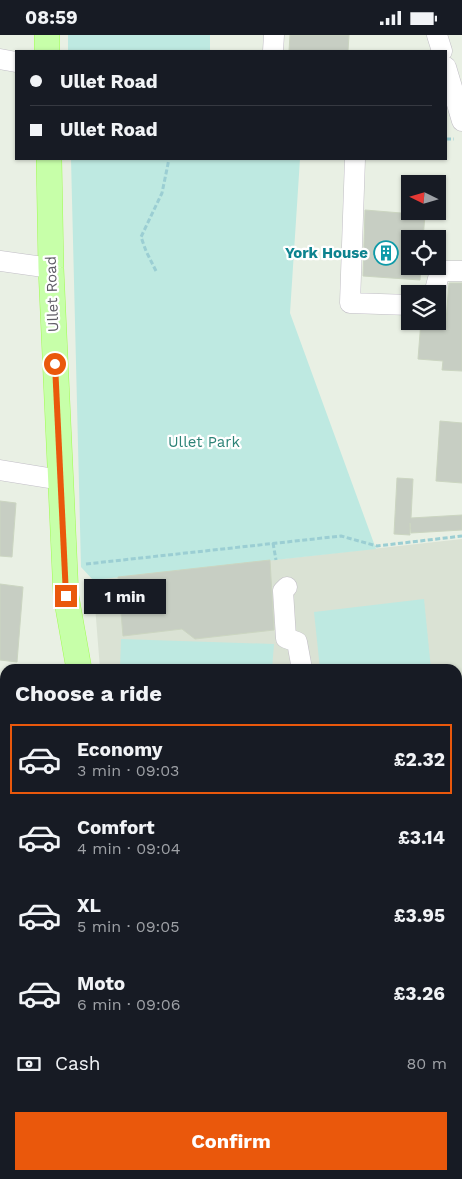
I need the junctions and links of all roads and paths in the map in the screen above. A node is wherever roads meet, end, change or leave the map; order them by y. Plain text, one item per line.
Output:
1 (47, 35) edge
2 (274, 35) edge
3 (437, 35) edge
4 (47, 50) edge
5 (274, 50) edge
6 (442, 50) edge
7 (0, 59) edge
8 (15, 62) edge
9 (447, 72) edge
10 (455, 109) edge
11 (49, 160) edge
12 (169, 160) edge
13 (355, 160) edge
14 (0, 261) edge
15 (51, 268) junction
16 (156, 271) dead end
17 (462, 271) edge
18 (436, 285) edge
19 (401, 305) edge
20 (0, 471) edge
21 (61, 480) junction
22 (462, 536) edge
23 (273, 543) junction
24 (276, 560) dead end
25 (65, 566) junction
26 (288, 587) dead end
27 (78, 664) edge
28 (301, 664) edge

1 - 4 main road
2 - 5 street
3 - 6 street
7 - 8 street
9 - 10 street
11 - 15 main road, Ullet Road
12 - 16 path
13 - 19 street
14 - 15 street
15 - 21 main road, Ullet Road
17 - 18 street
20 - 21 street
21 - 25 main road, Ullet Road
22 - 23 path
23 - 24 path
23 - 25 path
25 - 27 main road, Ullet Road
26 - 28 street

